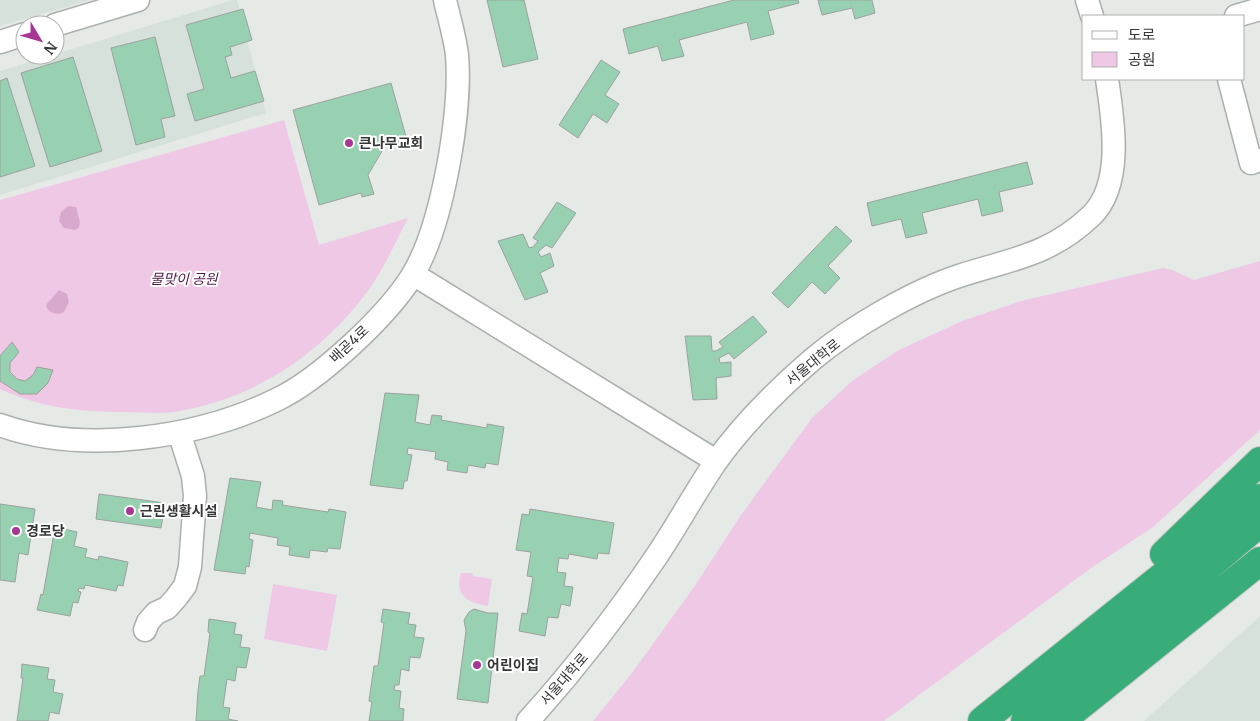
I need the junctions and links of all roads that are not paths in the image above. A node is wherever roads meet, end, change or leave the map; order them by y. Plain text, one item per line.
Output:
1 (138, 0) edge
2 (445, 0) edge
3 (1087, 0) edge
4 (1260, 9) edge
5 (1092, 15) edge
6 (1239, 15) edge
7 (65, 22) edge
8 (15, 37) edge
9 (0, 42) edge
10 (1107, 80) edge
11 (1229, 80) edge
12 (1260, 160) edge
13 (413, 274) junction
14 (0, 425) edge
15 (179, 432) junction
16 (1260, 461) edge
17 (716, 462) junction
18 (1260, 498) edge
19 (1260, 523) edge
20 (1260, 561) edge
21 (145, 630) dead end
22 (1030, 683) junction
23 (528, 721) edge
24 (982, 721) edge
25 (1025, 721) edge
26 (1061, 721) edge

1 - 7 street
2 - 13 street, 배곧4로
3 - 5 street
4 - 6 street
8 - 9 street
10 - 17 street, 서울대학로
11 - 12 street
13 - 15 street, 배곧4로
13 - 17 street
14 - 15 street, 배곧4로
15 - 21 street
16 - 22 highway
17 - 23 street, 서울대학로
18 - 22 highway
19 - 25 highway
20 - 26 highway
22 - 24 highway

